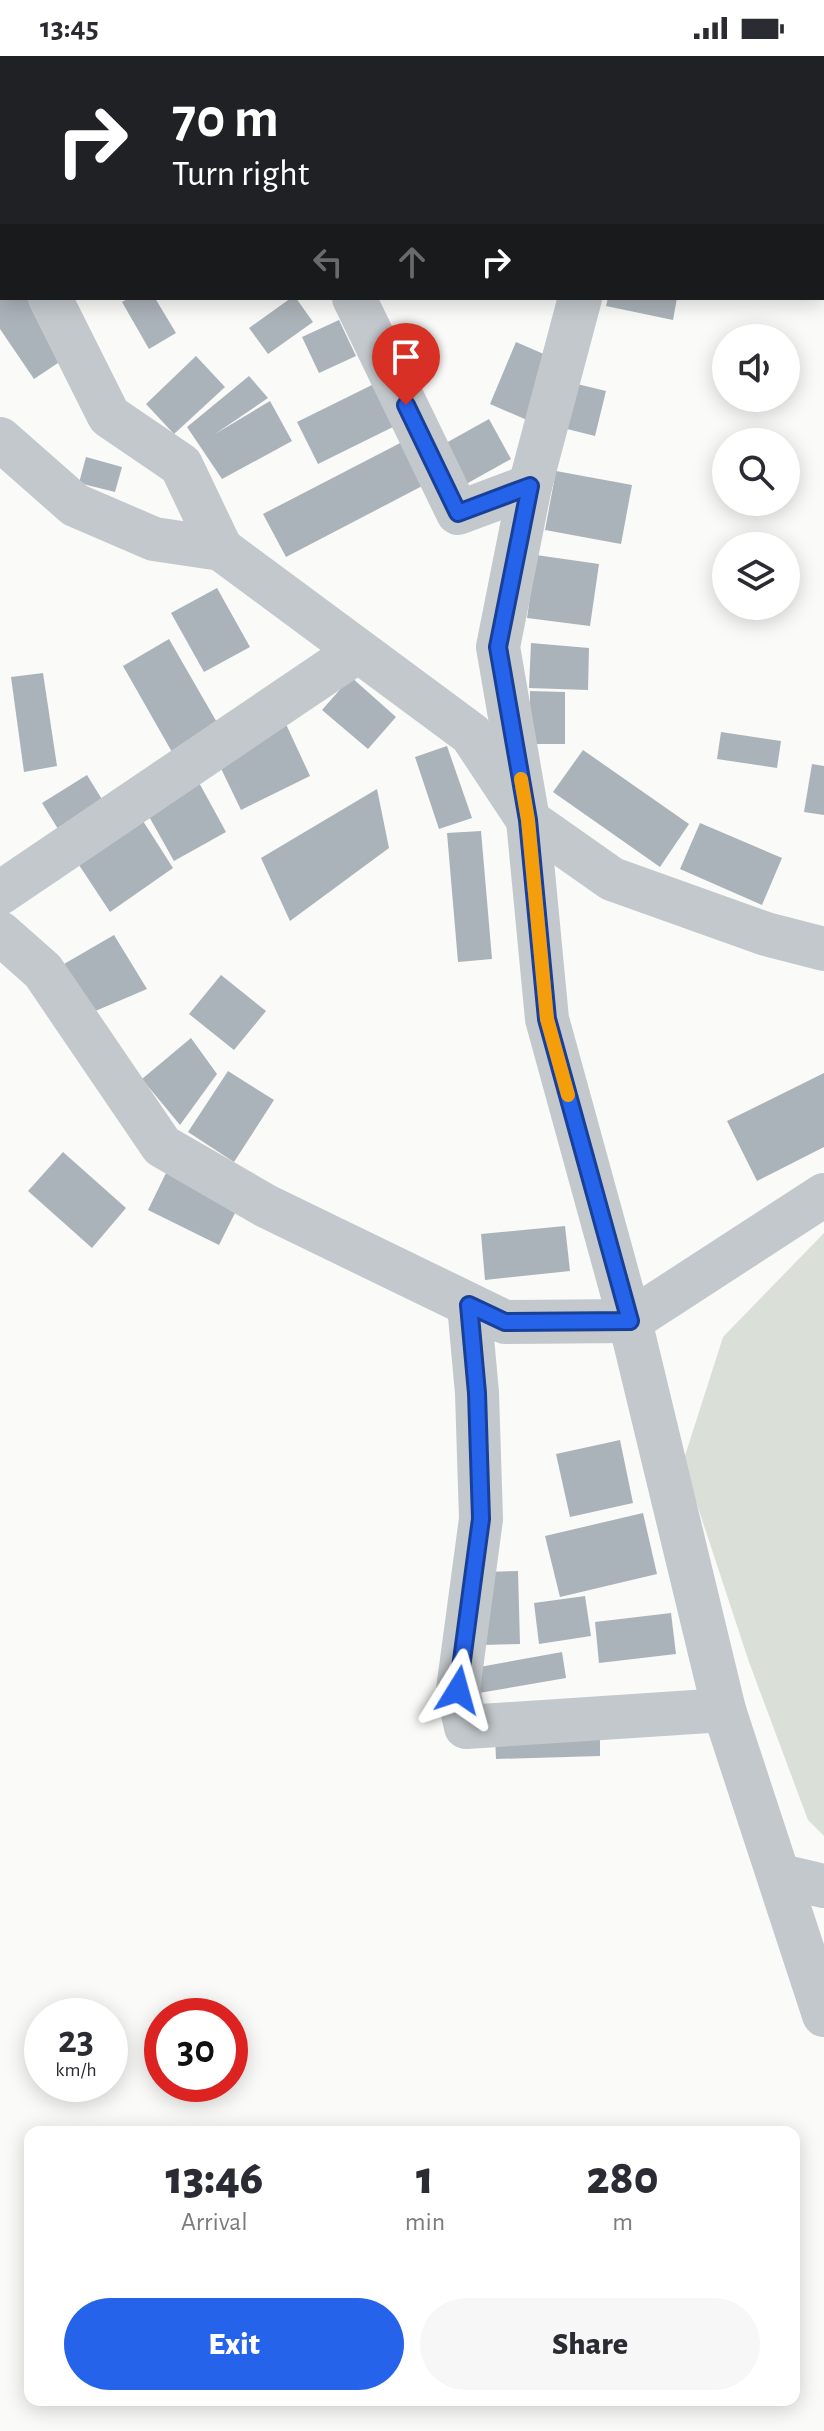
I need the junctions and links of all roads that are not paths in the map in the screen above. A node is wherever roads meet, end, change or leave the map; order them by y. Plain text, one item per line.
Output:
1 (51, 300) edge
2 (355, 300) edge
3 (579, 300) edge
4 (0, 439) edge
5 (530, 486) junction
6 (221, 549) junction
7 (358, 651) junction
8 (528, 820) junction
9 (0, 893) edge
10 (0, 933) edge
11 (824, 949) edge
12 (824, 1195) edge
13 (469, 1305) junction
14 (630, 1321) junction
15 (724, 1710) junction
16 (781, 1876) junction
17 (824, 1886) edge
18 (824, 2015) edge

1 - 6 street
2 - 5 street
3 - 5 street
4 - 6 street
5 - 8 street
6 - 7 street
7 - 8 street
7 - 9 street
8 - 11 street
8 - 14 street
10 - 13 street
12 - 14 street
13 - 14 street
13 - 15 street
14 - 15 street
15 - 16 street
16 - 17 street
16 - 18 street

